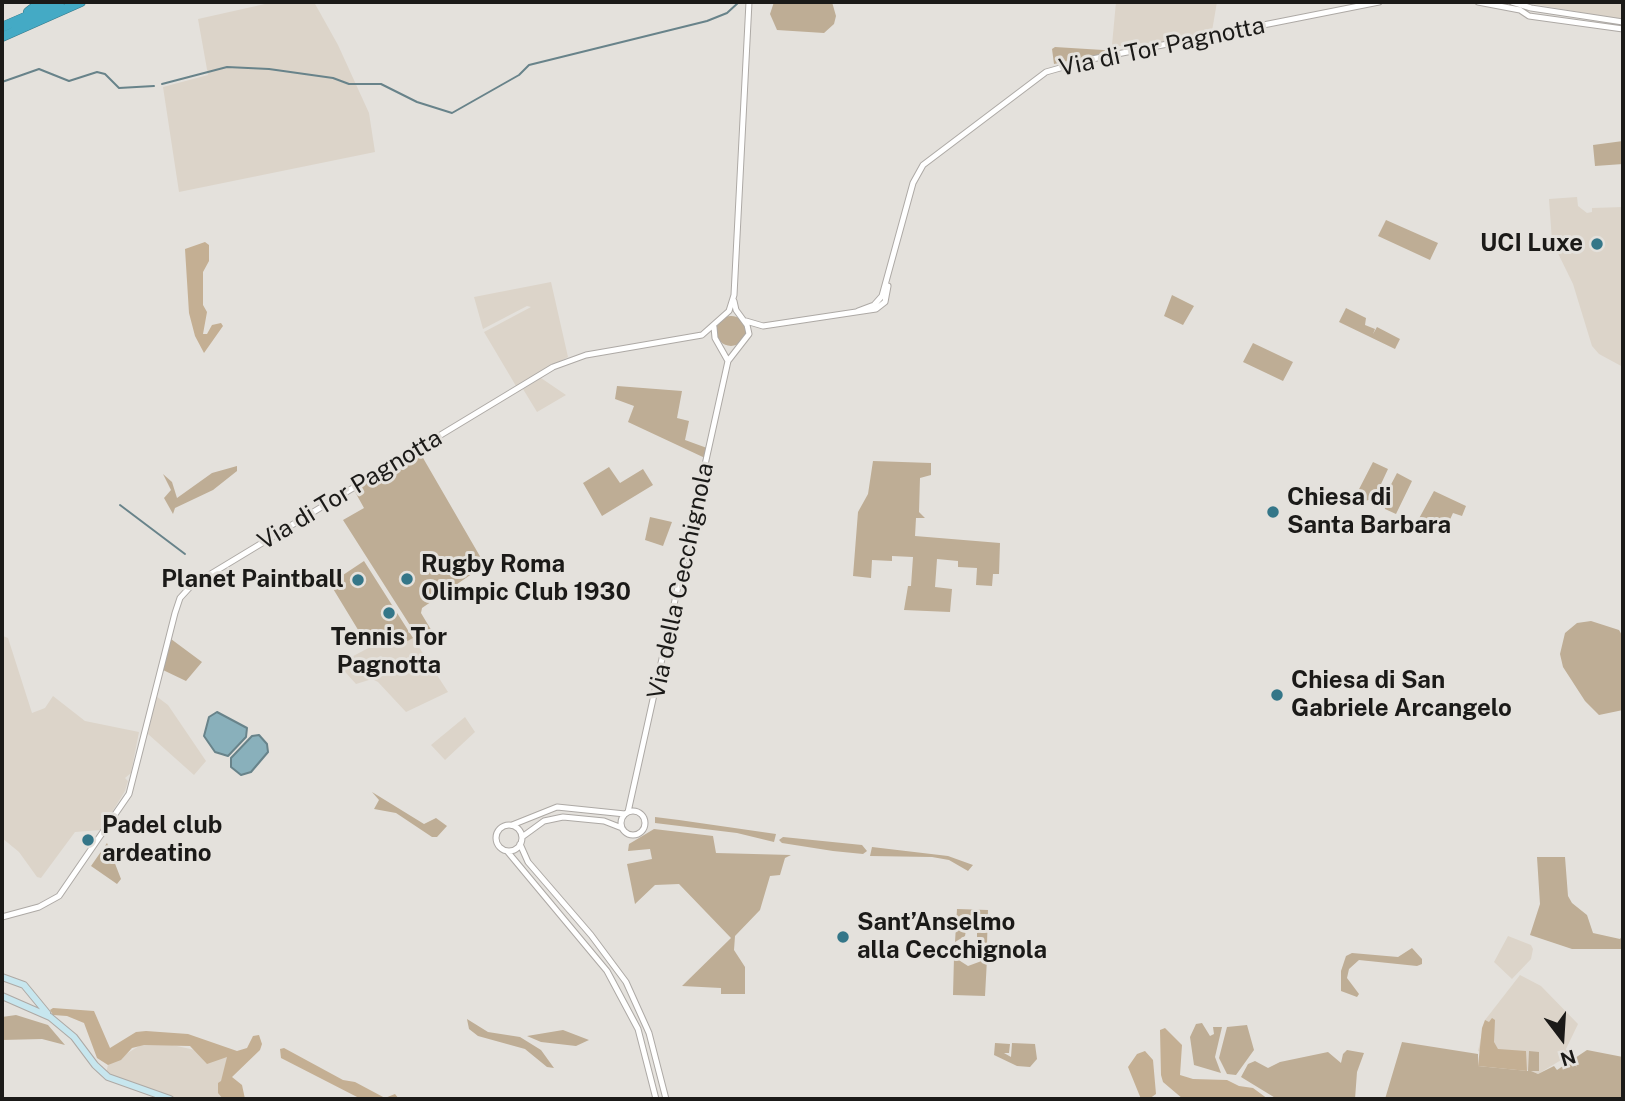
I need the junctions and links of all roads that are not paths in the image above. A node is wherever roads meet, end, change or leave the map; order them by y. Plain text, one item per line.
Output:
1 (41, 2) edge
2 (60, 2) edge
3 (81, 2) edge
4 (749, 2) edge
5 (1379, 2) edge
6 (1478, 2) edge
7 (1512, 2) edge
8 (1623, 22) edge
9 (2, 27) edge
10 (1623, 29) edge
11 (2, 37) edge
12 (734, 295) junction
13 (724, 316) junction
14 (743, 319) junction
15 (715, 326) junction
16 (763, 326) junction
17 (748, 336) junction
18 (693, 338) junction
19 (720, 345) junction
20 (738, 348) junction
21 (728, 361) junction
22 (632, 800) junction
23 (637, 811) junction
24 (627, 813) junction
25 (513, 825) junction
26 (622, 828) junction
27 (521, 840) junction
28 (507, 851) junction
29 (2, 917) edge
30 (2, 977) edge
31 (24, 985) junction
32 (4, 996) edge
33 (50, 1017) junction
34 (170, 1099) edge
35 (656, 1099) edge
36 (666, 1099) edge

1 - 9 highway
2 - 9 highway
3 - 11 highway
4 - 12 street
5 - 16 street, Via di Tor Pagnotta
6 - 10 street
7 - 8 street
12 - 13 street
12 - 14 street
13 - 14 street
13 - 15 street
14 - 16 street, Via di Tor Pagnotta
14 - 17 street
15 - 18 street, Via di Tor Pagnotta
15 - 19 street
16 - 17 street, Via di Tor Pagnotta
17 - 20 street, Via della Cecchignola
18 - 19 street, Via di Tor Pagnotta
18 - 29 street, Via di Tor Pagnotta
19 - 20 street
19 - 21 street
20 - 21 street, Via della Cecchignola
21 - 22 street, Via della Cecchignola
22 - 23 street
22 - 24 street, Via della Cecchignola
23 - 24 street
23 - 26 street
24 - 25 street
24 - 26 street
25 - 27 street
25 - 28 street
26 - 27 street
27 - 28 street
27 - 36 street
28 - 35 street
30 - 31 main road
31 - 32 main road
31 - 33 main road
32 - 33 main road
33 - 34 main road

